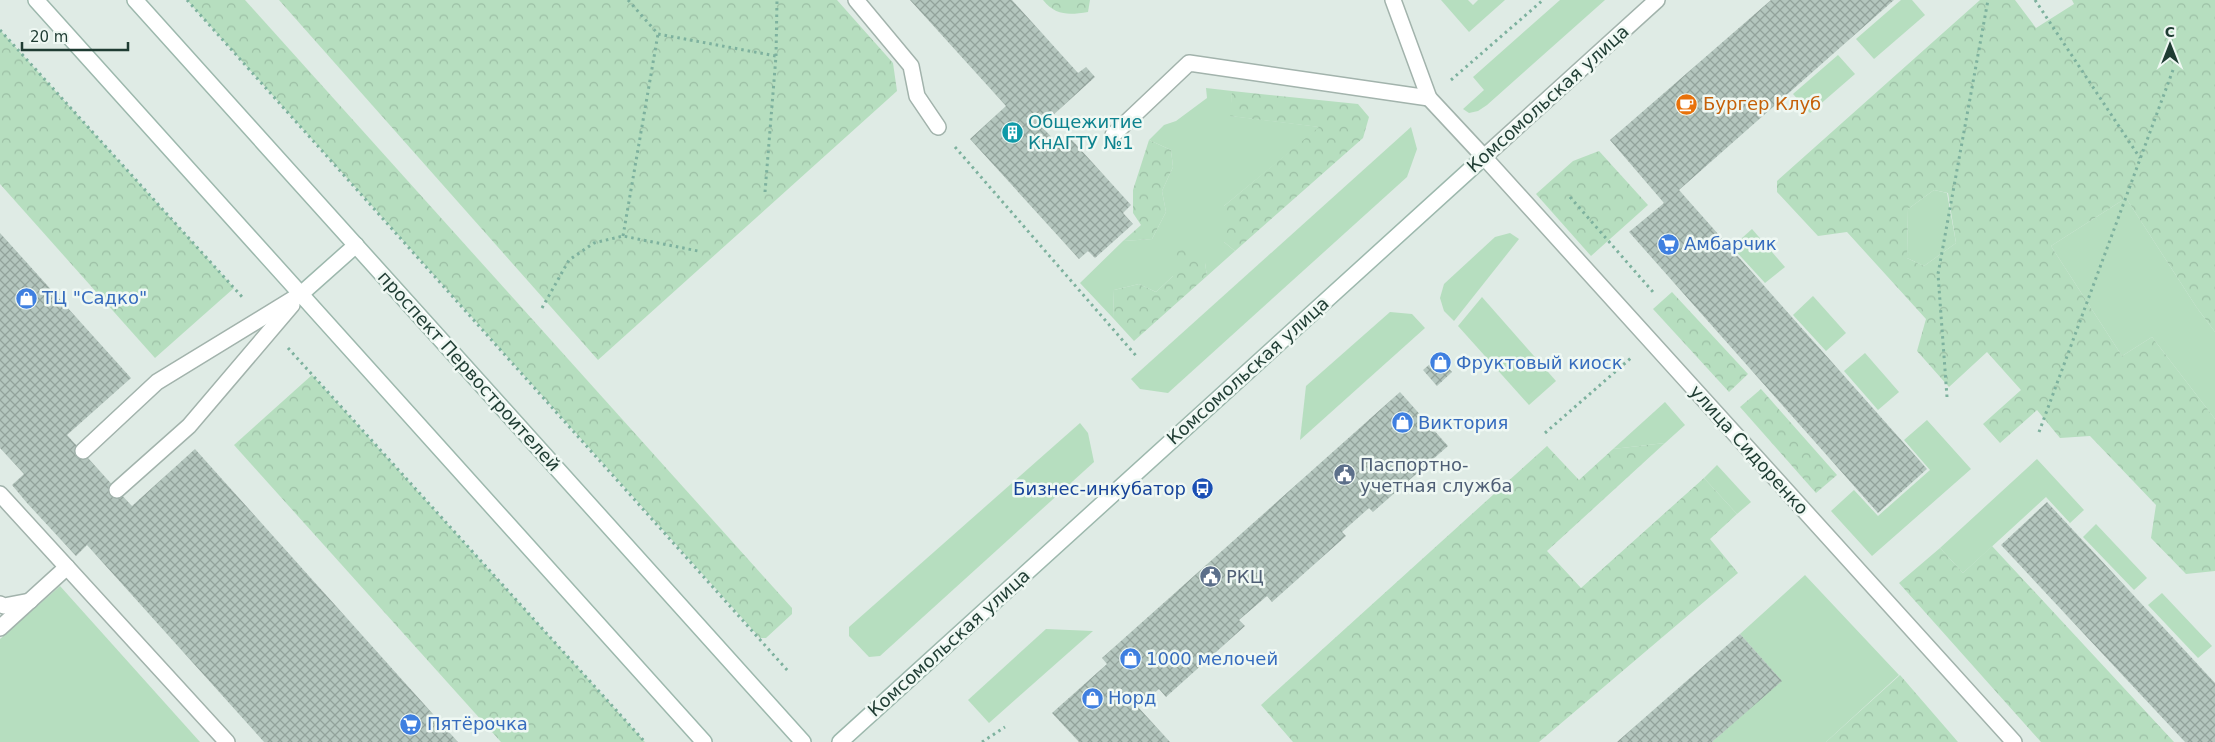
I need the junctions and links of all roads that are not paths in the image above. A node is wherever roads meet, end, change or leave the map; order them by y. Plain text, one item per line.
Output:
1 (36, 0) edge
2 (135, 0) edge
3 (856, 0) edge
4 (1393, 0) edge
5 (1657, 0) edge
6 (1429, 98) junction
7 (938, 127) road end
8 (1113, 135) dead end
9 (1484, 157) junction
10 (356, 245) junction
11 (301, 294) junction
12 (266, 324) junction
13 (83, 451) dead end
14 (117, 490) dead end
15 (10, 503) edge
16 (67, 567) junction
17 (30, 601) junction
18 (0, 604) edge
19 (0, 628) edge
20 (227, 742) edge
21 (704, 742) edge
22 (802, 742) edge
23 (840, 742) edge
24 (2014, 742) edge

1 - 11 main road
2 - 10 main road, проспект Первостроителей
3 - 7 main road
4 - 6 main road
5 - 9 main road, Комсомольская улица
6 - 8 main road
6 - 9 main road, улица Сидоренко
9 - 23 main road, Комсомольская улица
9 - 24 main road, улица Сидоренко
10 - 11 main road
10 - 22 main road, проспект Первостроителей
11 - 12 main road
11 - 21 main road
12 - 13 main road
12 - 14 main road
15 - 16 main road
16 - 17 main road
16 - 20 main road
17 - 18 main road
17 - 19 main road

